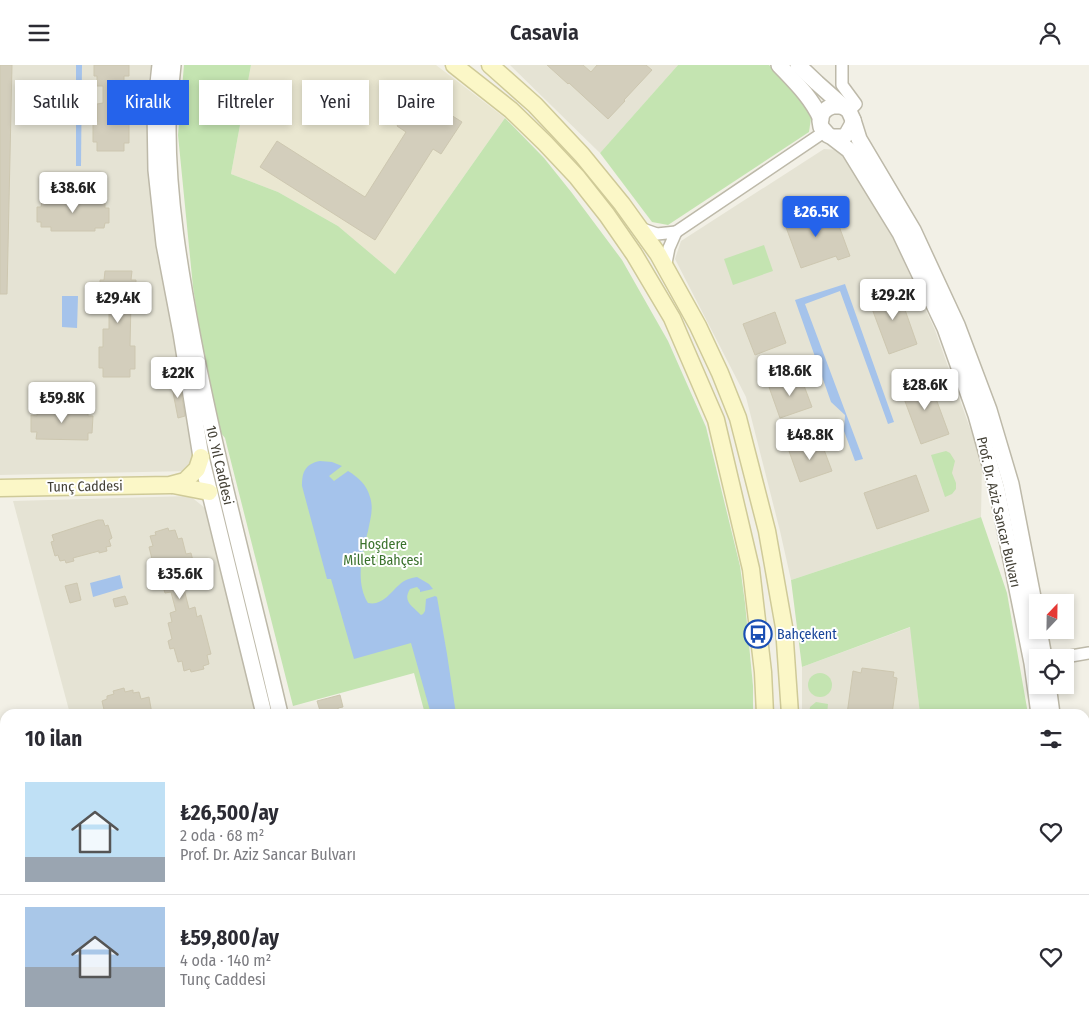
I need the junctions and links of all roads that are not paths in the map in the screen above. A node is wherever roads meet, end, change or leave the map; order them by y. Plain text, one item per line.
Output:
1 (160, 65) edge
2 (173, 65) edge
3 (454, 65) edge
4 (490, 65) edge
5 (779, 65) edge
6 (798, 65) edge
7 (842, 65) edge
8 (849, 113) junction
9 (826, 129) junction
10 (640, 229) junction
11 (676, 232) junction
12 (665, 268) junction
13 (201, 457) junction
14 (170, 485) junction
15 (0, 488) edge
16 (209, 492) junction
17 (1032, 594) edge
18 (1035, 649) edge
19 (1089, 653) edge
20 (1074, 656) edge
21 (1039, 694) edge
22 (1049, 694) edge
23 (263, 709) edge
24 (279, 709) edge
25 (765, 709) edge
26 (790, 709) edge
27 (1039, 709) edge
28 (1051, 709) edge

1 - 13 street, 10. Yıl Caddesi
2 - 24 street, 10. Yıl Caddesi
3 - 25 main road
4 - 10 main road
5 - 9 street, Prof. Dr. Aziz Sancar Bulvarı
6 - 8 street
7 - 8 street
8 - 9 street
8 - 9 street
8 - 17 street, Prof. Dr. Aziz Sancar Bulvarı
9 - 11 street
9 - 18 street, Prof. Dr. Aziz Sancar Bulvarı
10 - 11 street
10 - 12 main road
11 - 12 street
12 - 26 main road
13 - 14 main road, Tunç Caddesi
13 - 16 street, 10. Yıl Caddesi
14 - 15 main road, Tunç Caddesi
14 - 16 main road, Tunç Caddesi
16 - 23 street, 10. Yıl Caddesi
19 - 20 street
21 - 27 street, Prof. Dr. Aziz Sancar Bulvarı
22 - 28 street

